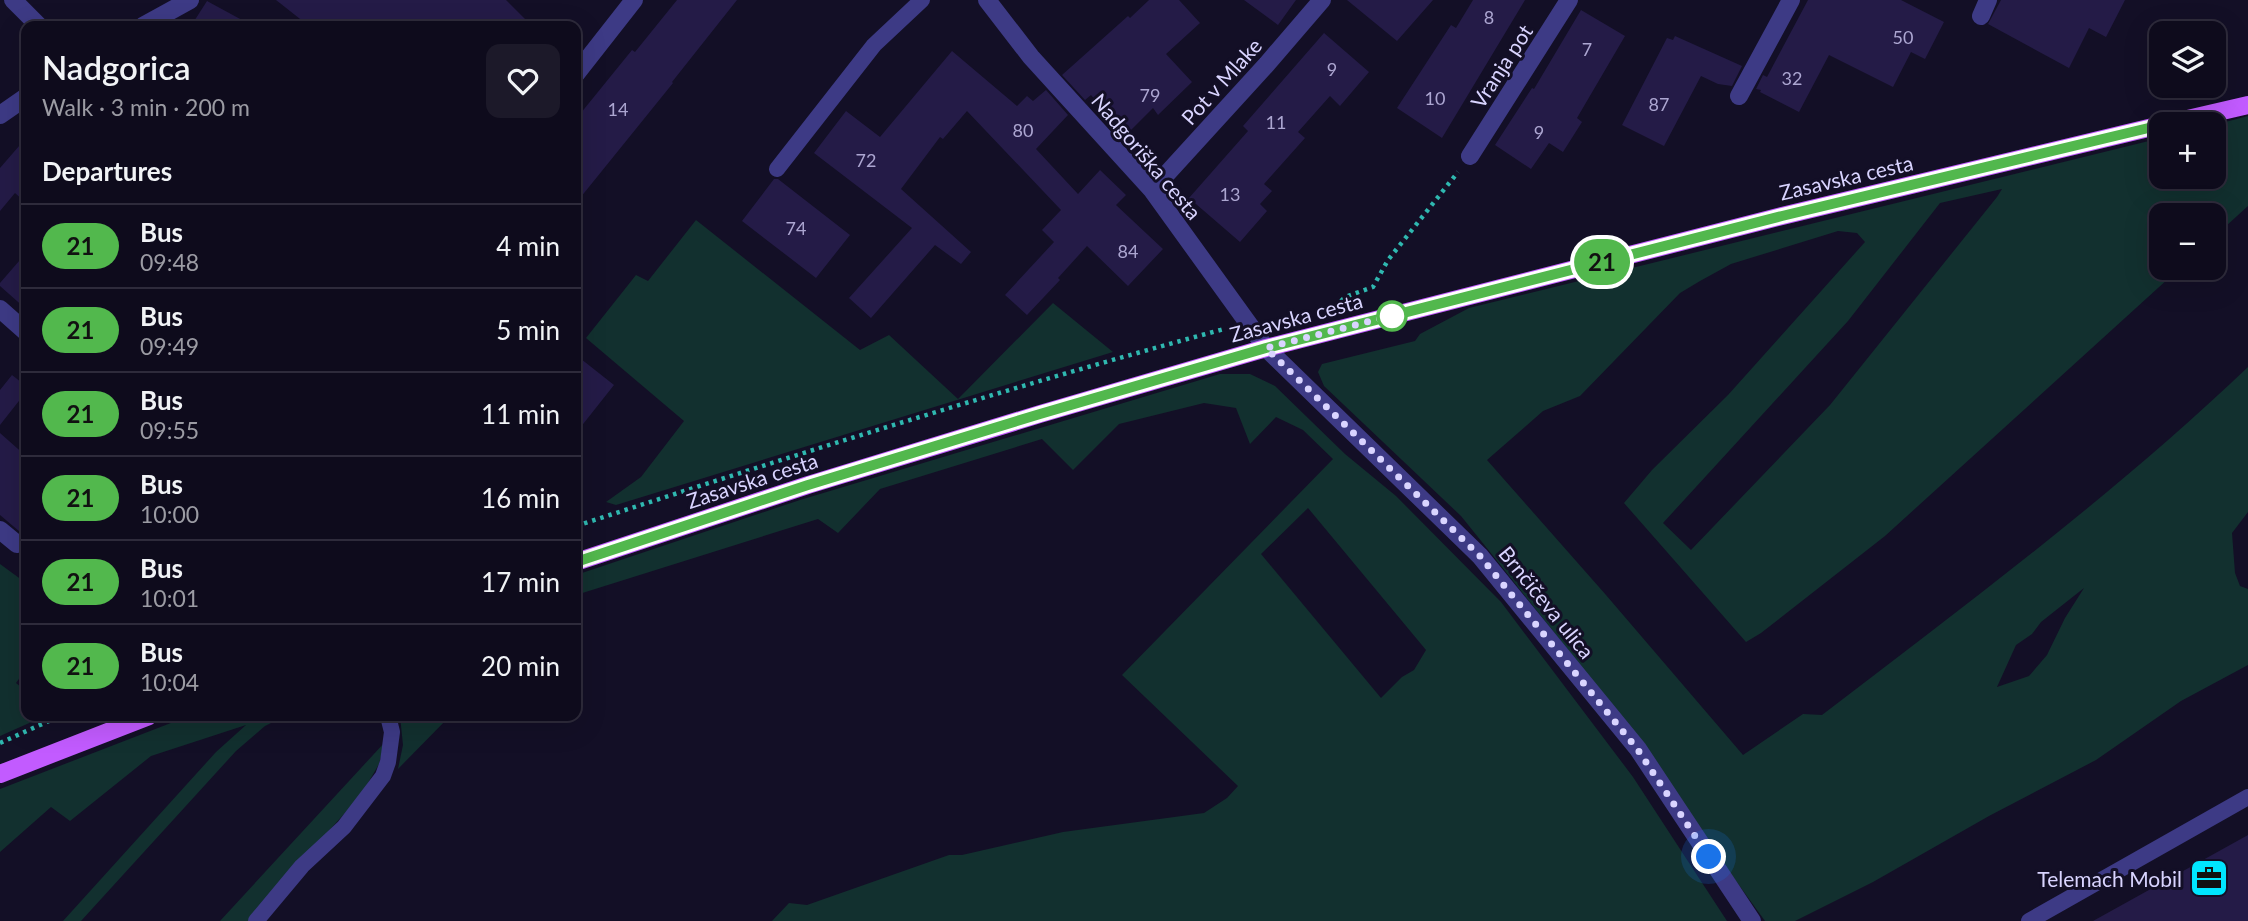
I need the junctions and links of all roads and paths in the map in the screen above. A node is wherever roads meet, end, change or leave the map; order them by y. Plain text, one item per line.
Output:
1 (13, 0) edge
2 (190, 0) edge
3 (634, 0) edge
4 (922, 0) edge
5 (987, 0) edge
6 (1322, 0) edge
7 (1569, 0) edge
8 (1791, 0) edge
9 (34, 21) edge
10 (152, 21) edge
11 (581, 68) edge
12 (1739, 96) dead end
13 (21, 100) edge
14 (2248, 105) edge
15 (2219, 112) edge
16 (0, 115) edge
17 (2149, 129) edge
18 (1470, 156) joint
19 (777, 169) dead end
20 (1152, 190) junction
21 (0, 309) edge
22 (1329, 311) dead end
23 (1248, 322) junction
24 (21, 328) edge
25 (1266, 348) junction
26 (581, 524) edge
27 (0, 530) edge
28 (17, 544) dead end
29 (581, 560) edge
30 (49, 721) edge
31 (136, 721) edge
32 (389, 721) edge
33 (0, 743) edge
34 (0, 774) edge
35 (2248, 797) edge
36 (256, 921) edge
37 (1752, 921) edge
38 (2029, 921) edge

1 - 9 street
2 - 10 street
3 - 11 street
4 - 19 lane
5 - 20 street, Nadgoriška cesta
6 - 20 street, Pot v Mlake
7 - 18 street, Vranja pot
8 - 12 street
13 - 16 street
14 - 15 main road, Zasavska cesta
17 - 25 main road, Zasavska cesta
18 - 22 path
20 - 23 street, Nadgoriška cesta
21 - 24 street
23 - 25 street, Nadgoriška cesta
23 - 26 path, Zasavska cesta
25 - 29 main road, Zasavska cesta
25 - 37 street, Brnčičeva ulica
27 - 28 street
30 - 33 path
31 - 34 main road
32 - 36 lane
35 - 38 lane

